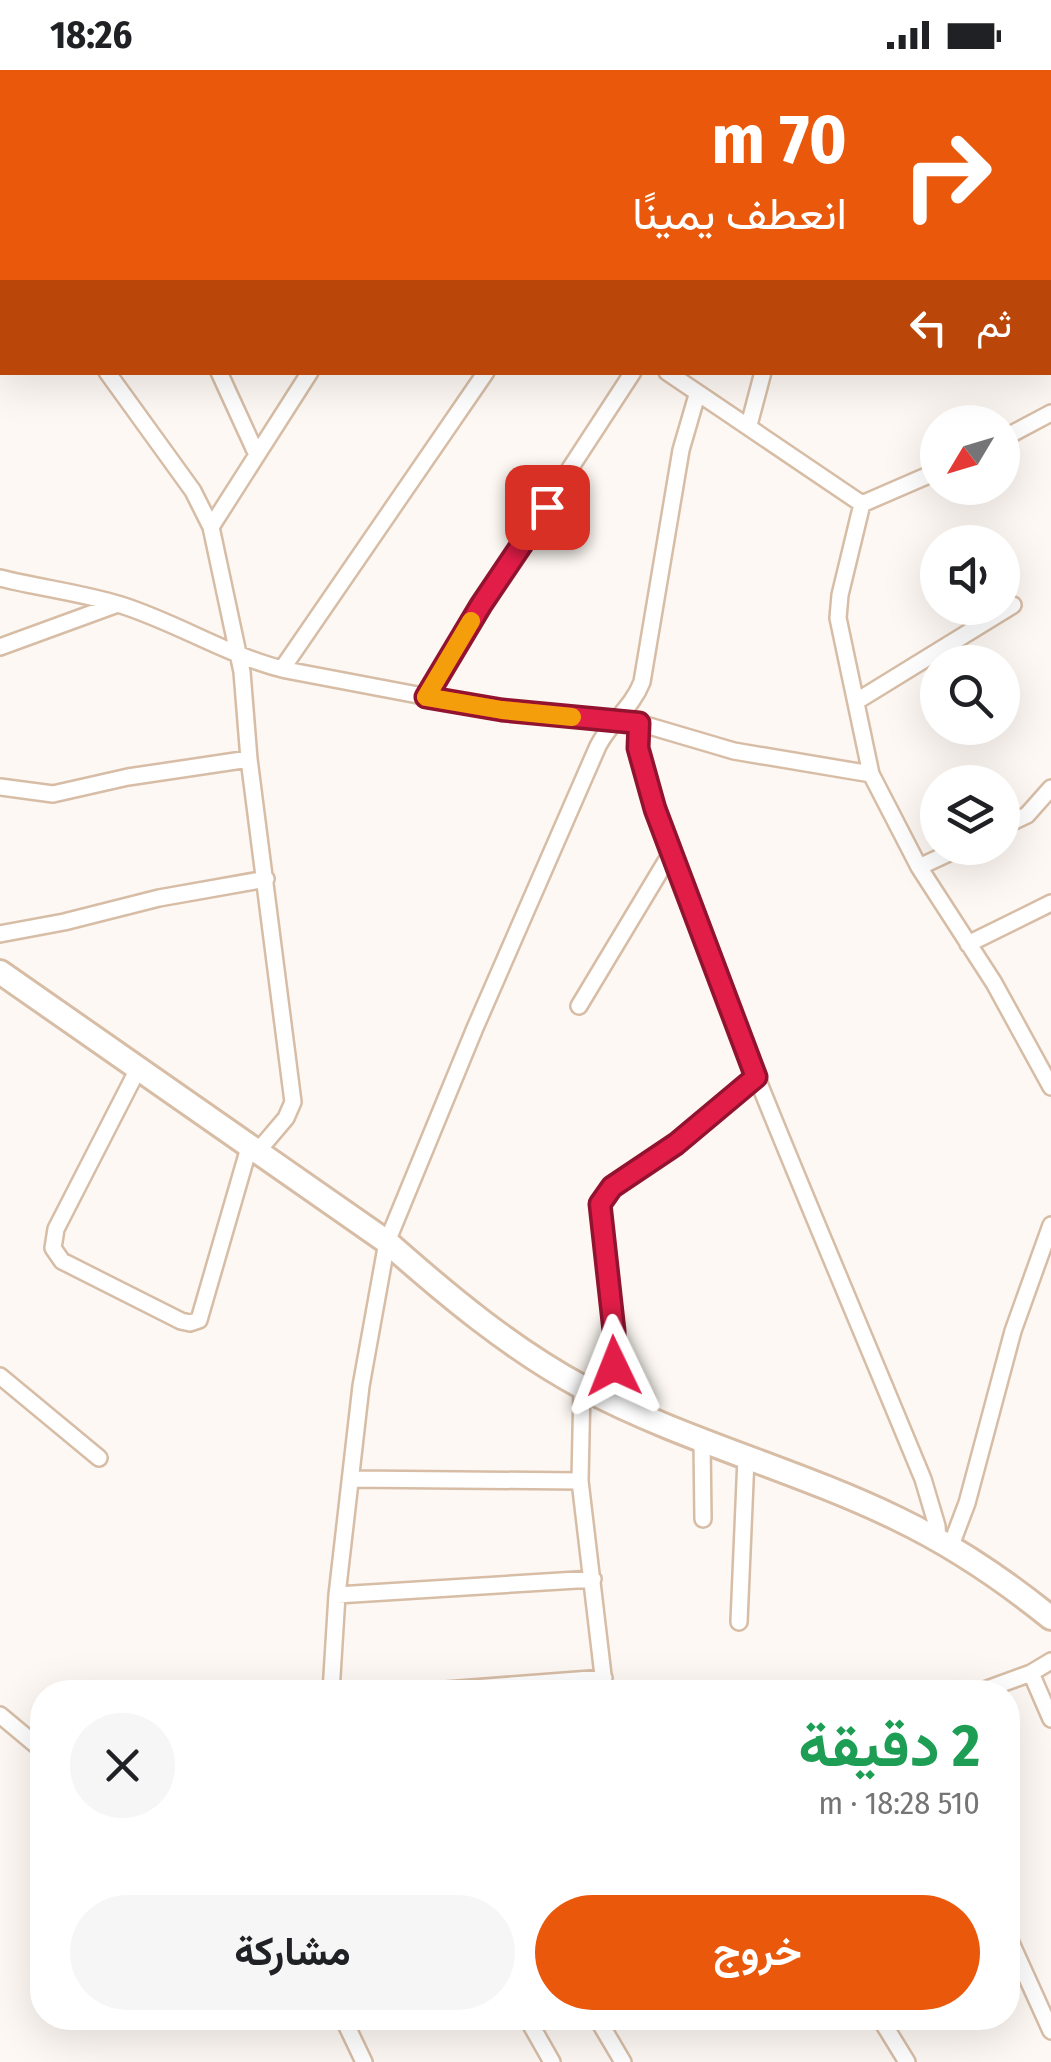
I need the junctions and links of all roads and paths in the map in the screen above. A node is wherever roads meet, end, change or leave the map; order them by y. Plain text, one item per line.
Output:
1 (109, 375) edge
2 (220, 375) edge
3 (308, 375) edge
4 (484, 375) edge
5 (631, 375) edge
6 (671, 375) edge
7 (762, 375) edge
8 (697, 395) junction
9 (1051, 413) edge
10 (749, 425) junction
11 (1020, 429) edge
12 (257, 455) junction
13 (920, 479) edge
14 (862, 504) junction
15 (211, 527) junction
16 (0, 578) edge
17 (119, 604) junction
18 (980, 625) edge
19 (0, 647) edge
20 (239, 655) junction
21 (282, 669) junction
22 (426, 697) junction
23 (857, 701) junction
24 (619, 720) junction
25 (639, 723) junction
26 (249, 759) junction
27 (871, 774) junction
28 (0, 787) edge
29 (1051, 788) edge
30 (1020, 818) edge
31 (670, 853) junction
32 (925, 865) edge
33 (919, 868) junction
34 (266, 879) junction
35 (1051, 903) edge
36 (0, 934) edge
37 (968, 944) junction
38 (0, 972) edge
39 (579, 1006) dead end
40 (1044, 1053) edge
41 (139, 1068) junction
42 (756, 1077) junction
43 (1051, 1086) edge
44 (254, 1148) junction
45 (1051, 1225) edge
46 (387, 1242) junction
47 (0, 1376) edge
48 (582, 1387) junction
49 (613, 1401) junction
50 (702, 1442) junction
51 (99, 1458) dead end
52 (746, 1458) junction
53 (351, 1479) junction
54 (580, 1480) junction
55 (704, 1519) dead end
56 (944, 1544) junction
57 (593, 1578) junction
58 (337, 1595) junction
59 (1051, 1618) edge
60 (740, 1622) dead end
61 (1051, 1662) edge
62 (1031, 1674) junction
63 (332, 1680) edge
64 (603, 1680) edge
65 (1014, 1680) edge
66 (0, 1715) edge
67 (1051, 1719) edge
68 (30, 1740) edge
69 (1020, 1962) edge
70 (349, 2030) edge
71 (535, 2030) edge
72 (605, 2030) edge
73 (887, 2030) edge
74 (1051, 2030) edge
75 (364, 2062) edge
76 (552, 2062) edge
77 (623, 2062) edge
78 (907, 2062) edge

1 - 15 street
2 - 12 street
3 - 12 street
4 - 21 street
5 - 22 street
6 - 8 street
7 - 10 street
8 - 10 street
8 - 24 street
9 - 11 street
10 - 14 street
12 - 15 street
13 - 14 street
14 - 23 street
15 - 20 street
16 - 17 street
17 - 19 street
17 - 20 street
18 - 23 street
20 - 21 street
20 - 26 street
21 - 22 street
22 - 24 street
23 - 27 street
24 - 25 street
24 - 46 street
25 - 27 street
25 - 31 street
26 - 28 street
26 - 34 street
27 - 33 street
29 - 30 street
31 - 39 street
31 - 42 street
32 - 33 street
33 - 37 street
34 - 36 street
34 - 44 street
35 - 37 street
37 - 40 street
38 - 41 street
40 - 43 street
41 - 44 street
41 - 44 street
42 - 49 street
42 - 56 street
44 - 46 street
45 - 56 street
46 - 48 street
46 - 53 street
47 - 51 street
48 - 49 street
48 - 54 street
49 - 50 street
50 - 52 street
50 - 55 street
52 - 56 street
52 - 60 street
53 - 54 street
53 - 58 street
54 - 57 street
56 - 59 street
57 - 58 street
57 - 64 street
58 - 63 street
61 - 62 street
62 - 65 street
62 - 67 street
66 - 68 street
69 - 74 street
70 - 75 street
71 - 76 street
72 - 77 street
73 - 78 street

